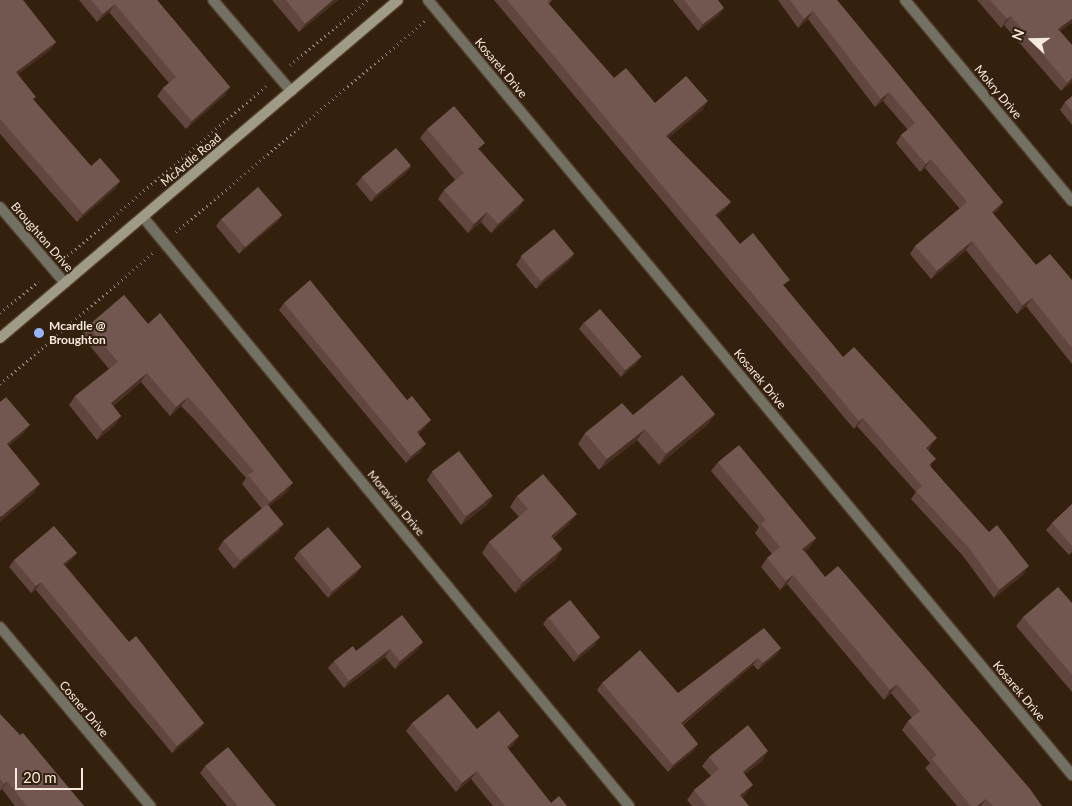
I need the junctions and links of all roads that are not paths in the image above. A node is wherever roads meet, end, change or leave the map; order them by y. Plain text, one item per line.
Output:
1 (214, 0) edge
2 (398, 0) edge
3 (428, 0) edge
4 (905, 0) edge
5 (291, 91) junction
6 (1072, 201) edge
7 (0, 207) edge
8 (143, 217) junction
9 (65, 283) junction
10 (0, 338) edge
11 (0, 627) edge
12 (1072, 774) edge
13 (150, 806) edge
14 (630, 806) edge

1 - 5 street
2 - 5 main road, McArdle Road
3 - 12 street, Kosarek Drive
4 - 6 street, Mokry Drive
5 - 8 main road, McArdle Road
7 - 9 street, Broughton Drive
8 - 9 main road, McArdle Road
8 - 14 street, Moravian Drive
9 - 10 main road, McArdle Road
11 - 13 street, Cosner Drive

